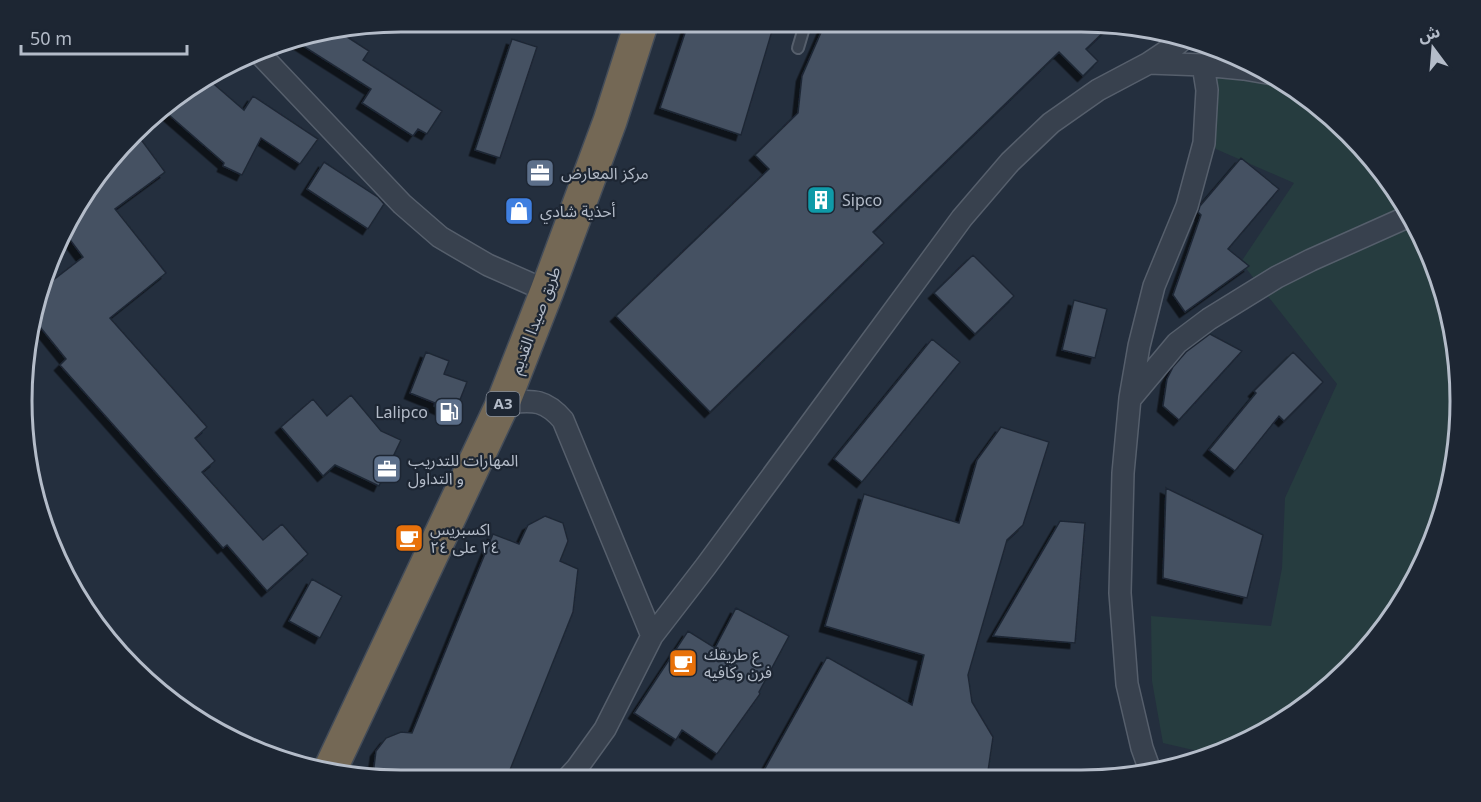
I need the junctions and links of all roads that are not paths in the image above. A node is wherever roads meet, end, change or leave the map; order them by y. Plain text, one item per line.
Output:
1 (638, 32) edge
2 (803, 32) edge
3 (1177, 44) edge
4 (798, 48) dead end
5 (264, 58) edge
6 (1149, 63) junction
7 (1203, 65) junction
8 (1240, 69) edge
9 (1402, 220) edge
10 (547, 291) junction
11 (1130, 398) junction
12 (503, 403) junction
13 (652, 636) junction
14 (334, 764) edge
15 (1148, 764) edge
16 (575, 770) edge

1 - 10 highway, طريق صيدا القديم / A3
2 - 4 lane
3 - 6 street
5 - 10 street
6 - 7 street
6 - 13 street
7 - 8 street
7 - 11 street
9 - 11 street
10 - 12 highway, طريق صيدا القديم / A3
11 - 15 street
12 - 13 street
12 - 14 highway, طريق صيدا القديم / A3
13 - 16 street

